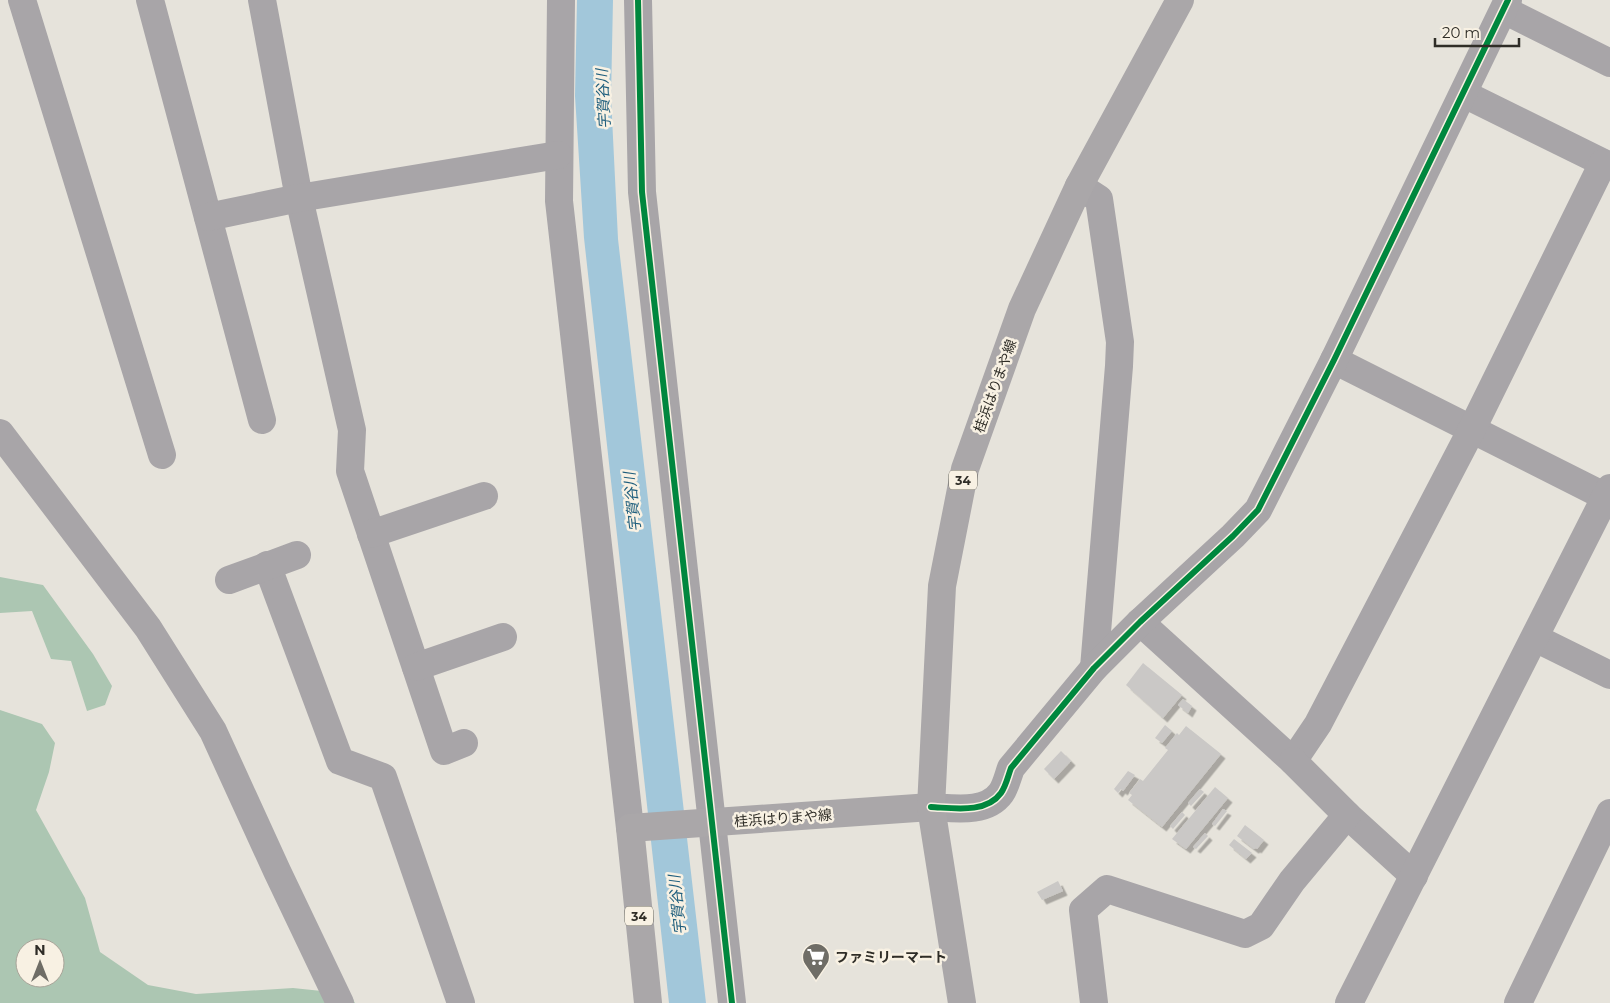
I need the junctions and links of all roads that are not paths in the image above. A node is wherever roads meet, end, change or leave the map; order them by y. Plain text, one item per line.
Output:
1 (150, 0) edge
2 (262, 0) edge
3 (561, 0) edge
4 (638, 0) edge
5 (1180, 0) edge
6 (8, 1) edge
7 (1506, 5) edge
8 (1610, 63) edge
9 (1464, 94) junction
10 (558, 155) junction
11 (1607, 165) edge
12 (1079, 186) junction
13 (299, 198) junction
14 (208, 217) junction
15 (1334, 360) junction
16 (262, 420) dead end
17 (1472, 429) junction
18 (0, 433) edge
19 (162, 455) dead end
20 (1608, 494) edge
21 (484, 496) dead end
22 (371, 534) junction
23 (297, 555) dead end
24 (267, 565) junction
25 (229, 580) dead end
26 (1140, 622) junction
27 (503, 637) dead end
28 (1535, 638) junction
29 (416, 667) junction
30 (1094, 668) junction
31 (1610, 675) edge
32 (464, 743) dead end
33 (1293, 761) junction
34 (931, 807) junction
35 (1610, 813) edge
36 (1347, 815) junction
37 (704, 823) junction
38 (638, 827) junction
39 (1414, 876) junction
40 (340, 1003) edge
41 (461, 1003) edge
42 (648, 1003) edge
43 (732, 1003) edge
44 (962, 1003) edge
45 (1094, 1003) edge
46 (1349, 1003) edge
47 (1518, 1003) edge

1 - 14 street
2 - 13 street
3 - 10 street
4 - 37 street
5 - 12 main road, 桂浜はりまや線 / 34
6 - 19 street
7 - 8 street
7 - 9 street
9 - 11 street
9 - 15 street
10 - 13 street
10 - 38 street
11 - 17 street
12 - 30 street
12 - 34 main road, 桂浜はりまや線 / 34
13 - 14 street
13 - 22 street
14 - 16 street
15 - 17 street
15 - 26 street
17 - 20 street
17 - 33 street
18 - 40 street
20 - 28 street
21 - 22 street
22 - 29 street
23 - 24 street
24 - 25 street
24 - 41 street
26 - 30 street
26 - 33 street
27 - 29 street
28 - 31 street
28 - 39 street
29 - 32 street
30 - 34 street
33 - 36 street
34 - 37 main road, 桂浜はりまや線
34 - 44 main road, 桂浜はりまや線 / 34
35 - 47 street
36 - 39 street
36 - 45 street
37 - 38 main road, 桂浜はりまや線
37 - 43 street
38 - 42 main road, 34
39 - 46 street

